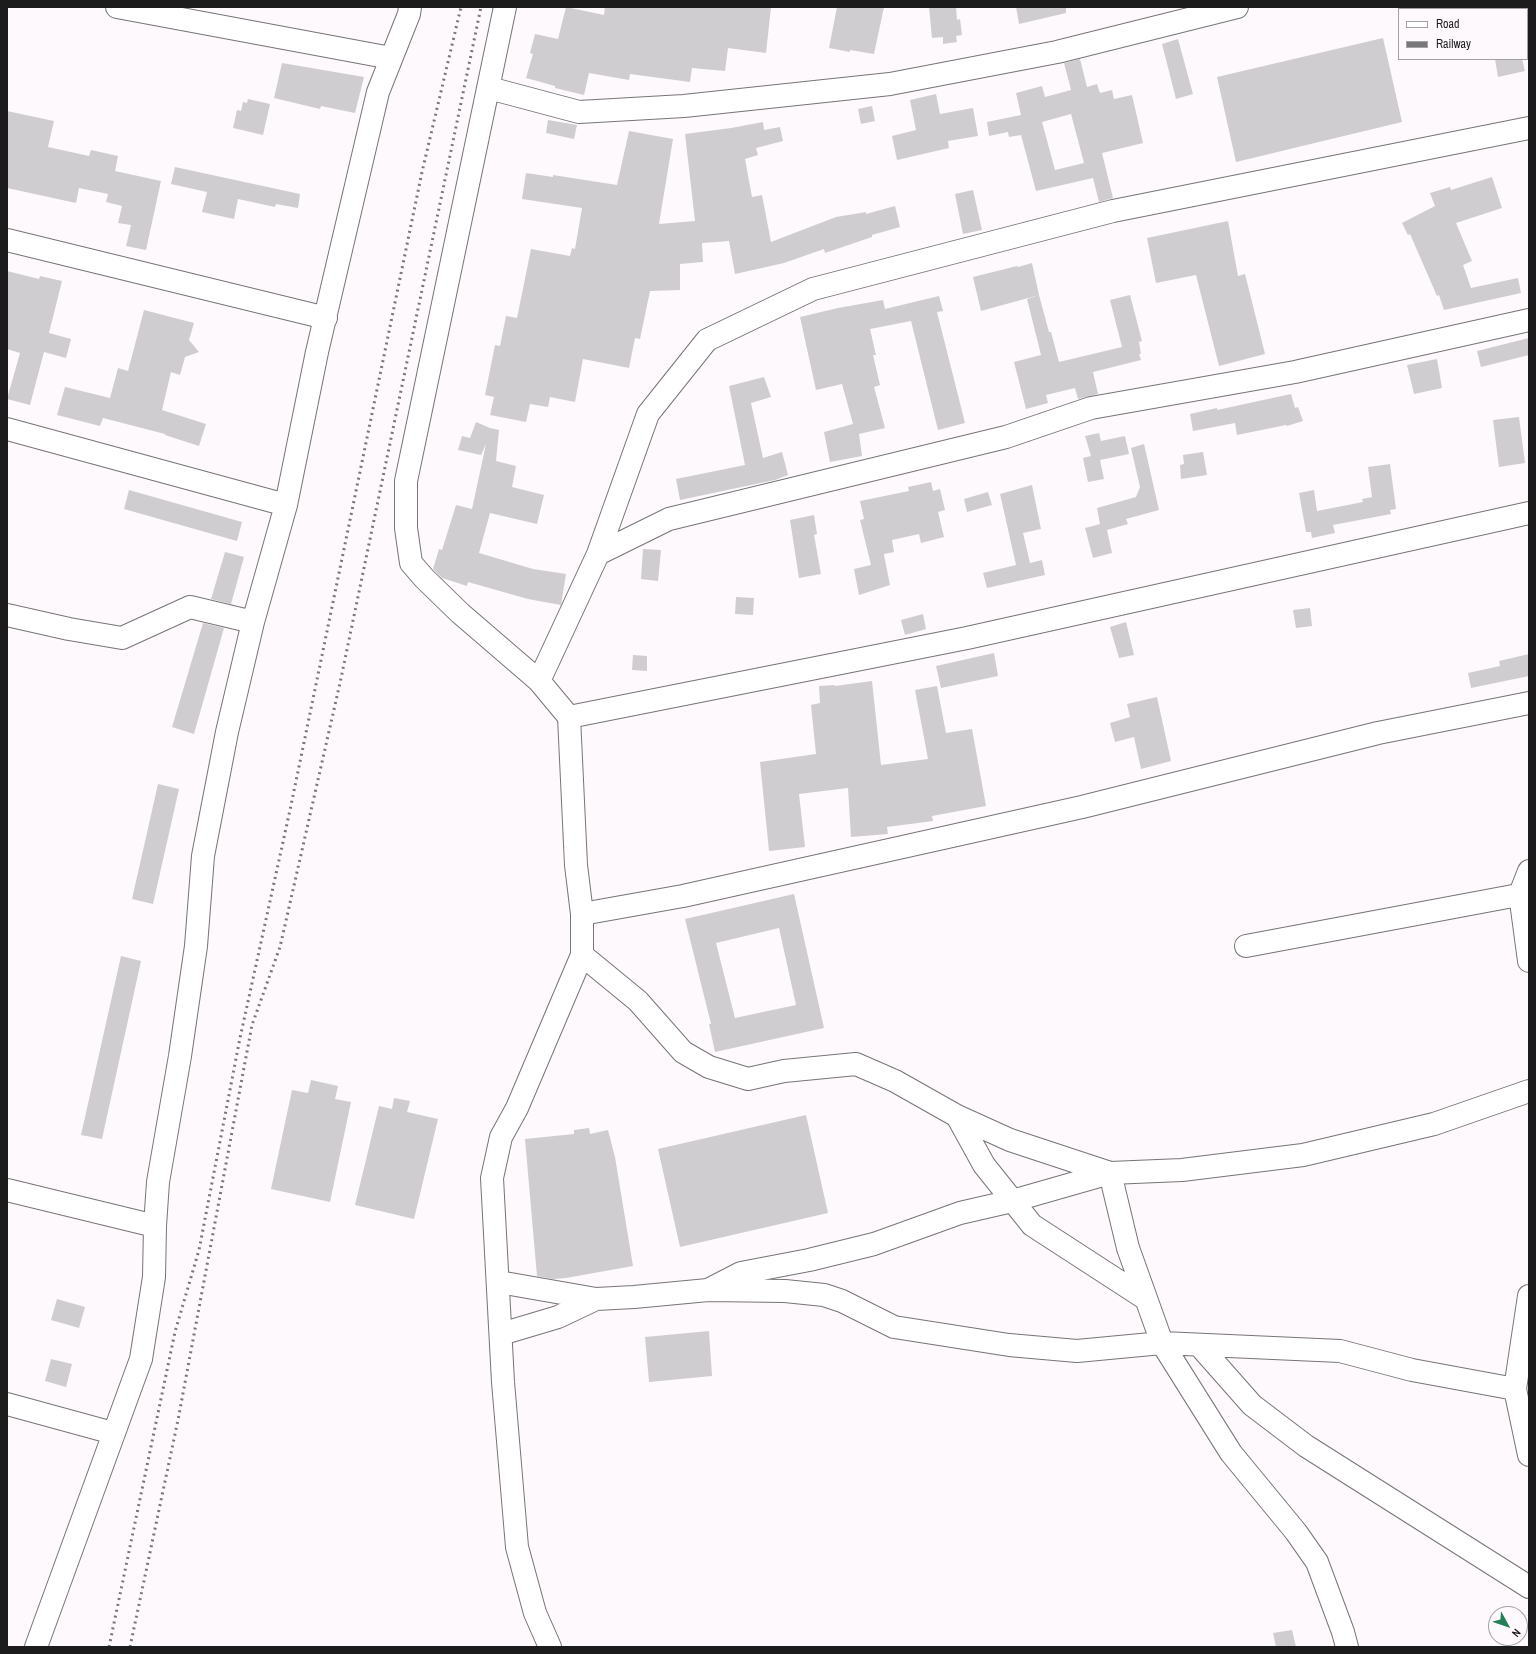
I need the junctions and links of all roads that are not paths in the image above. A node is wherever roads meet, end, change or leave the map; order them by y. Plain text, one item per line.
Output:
1 (117, 7) edge
2 (410, 7) edge
3 (505, 7) edge
4 (1237, 7) edge
5 (391, 58) junction
6 (488, 88) junction
7 (1529, 128) edge
8 (7, 240) edge
9 (326, 318) junction
10 (1529, 320) edge
11 (7, 429) edge
12 (286, 506) junction
13 (1529, 513) edge
14 (598, 554) junction
15 (7, 615) edge
16 (253, 622) junction
17 (539, 681) junction
18 (1529, 703) edge
19 (569, 717) junction
20 (1529, 871) edge
21 (1525, 894) edge
22 (582, 914) junction
23 (1246, 946) dead end
24 (582, 955) junction
25 (1529, 961) edge
26 (1529, 1091) edge
27 (957, 1116) junction
28 (1110, 1173) junction
29 (7, 1190) edge
30 (1012, 1200) junction
31 (155, 1226) junction
32 (498, 1282) junction
33 (708, 1290) junction
34 (1529, 1296) edge
35 (596, 1299) junction
36 (1146, 1300) junction
37 (501, 1334) junction
38 (1162, 1343) junction
39 (1199, 1345) junction
40 (1515, 1389) junction
41 (7, 1404) edge
42 (113, 1433) junction
43 (1529, 1455) edge
44 (1529, 1587) edge
45 (36, 1647) edge
46 (550, 1647) edge
47 (1347, 1647) edge

1 - 5 street
2 - 5 street
3 - 6 street
4 - 6 street
5 - 9 street
6 - 17 street
7 - 14 street
8 - 9 street
9 - 12 street
10 - 14 street
11 - 12 street
12 - 16 street
13 - 19 street
14 - 17 street
15 - 16 street
16 - 31 street
17 - 19 street
18 - 22 street
19 - 22 street
20 - 21 street
21 - 23 street
21 - 25 street
22 - 24 street
24 - 27 street
24 - 32 street
26 - 28 street
27 - 28 street
27 - 30 street
28 - 30 street
28 - 36 street
29 - 31 street
30 - 33 street
30 - 36 street
31 - 42 street
32 - 35 street
32 - 37 street
33 - 35 street
33 - 38 street
34 - 40 street
35 - 37 street
36 - 38 street
37 - 46 street
38 - 39 street
38 - 47 street
39 - 40 street
39 - 44 street
40 - 43 street
41 - 42 street
42 - 45 street

